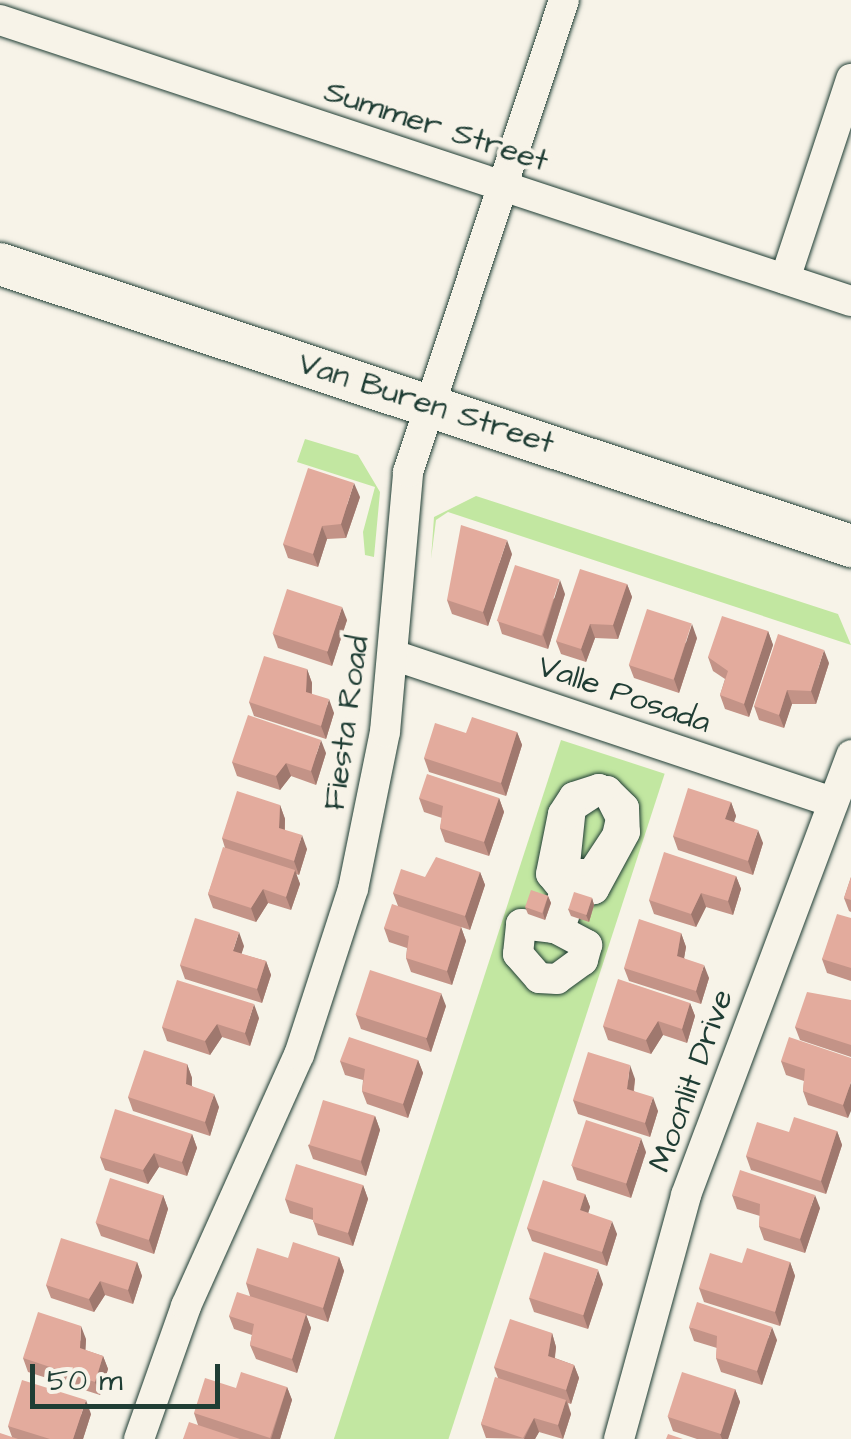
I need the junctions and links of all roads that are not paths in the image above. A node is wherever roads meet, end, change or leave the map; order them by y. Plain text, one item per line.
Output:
1 (564, 0) edge
2 (0, 20) edge
3 (851, 78) edge
4 (503, 186) junction
5 (0, 264) edge
6 (784, 279) junction
7 (851, 301) edge
8 (430, 405) junction
9 (851, 546) edge
10 (393, 655) junction
11 (851, 754) edge
12 (833, 802) junction
13 (595, 866) joint
14 (139, 1439) edge
15 (619, 1439) edge

1 - 4 street, Fiesta Road
2 - 4 street, Summer Street
3 - 6 street
4 - 6 street, Summer Street
4 - 8 street, Fiesta Road
5 - 8 street, Van Buren Street
6 - 7 street, Summer Street
8 - 9 street, Van Buren Street
8 - 10 street, Fiesta Road
10 - 12 street, Valle Posada
10 - 14 street, Fiesta Road
11 - 12 street, Moonlit Drive
12 - 15 street, Moonlit Drive
13 - 13 street

